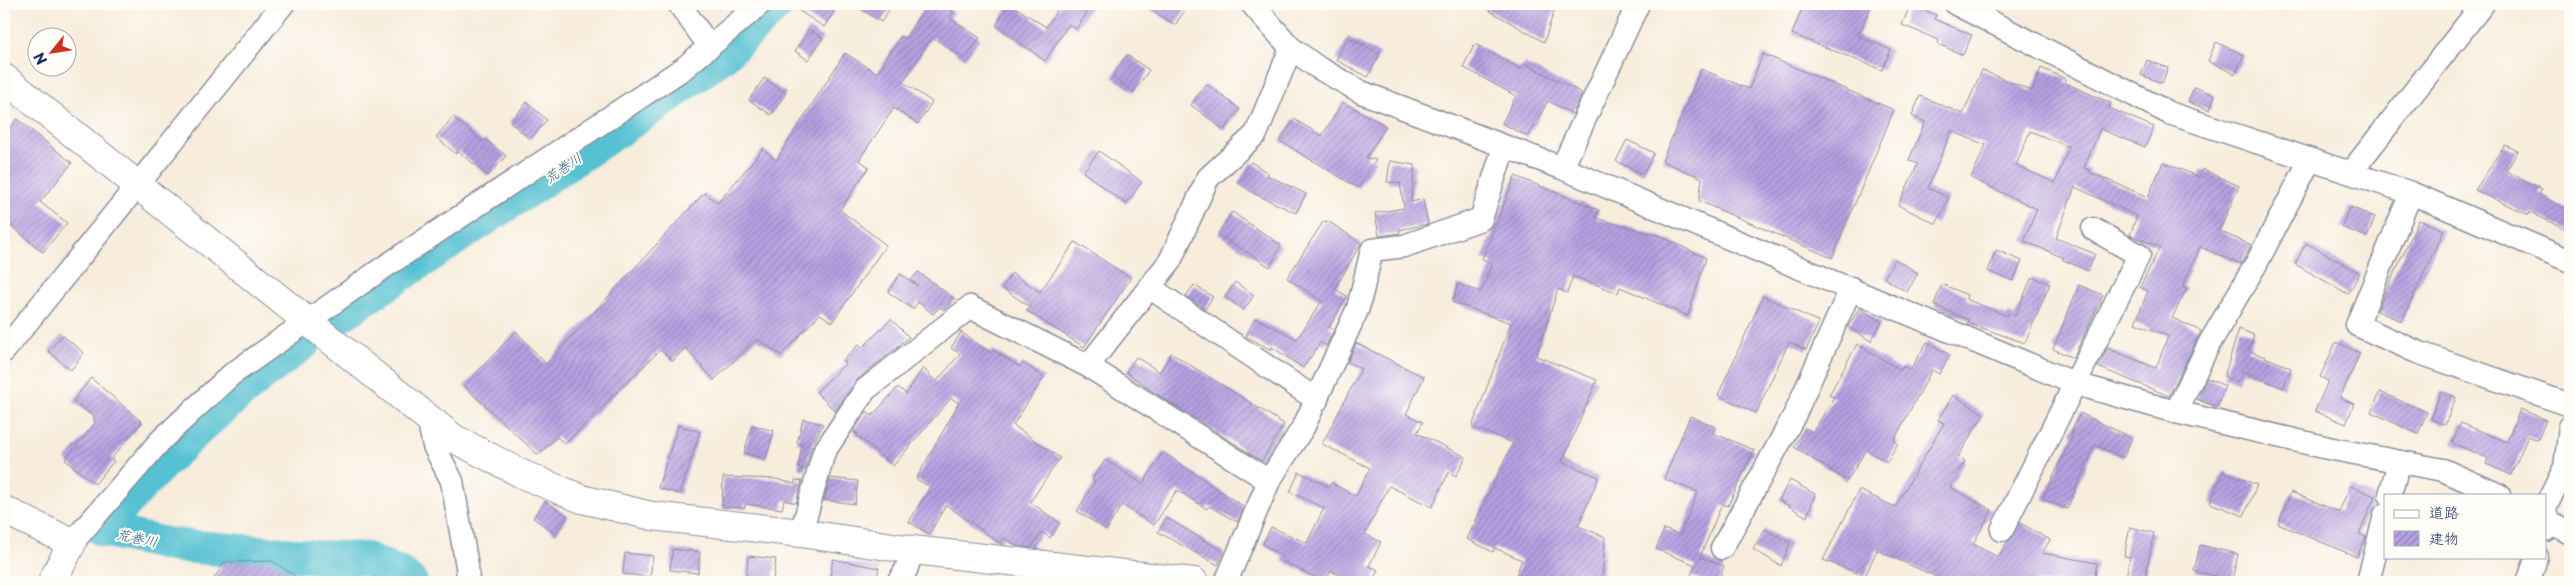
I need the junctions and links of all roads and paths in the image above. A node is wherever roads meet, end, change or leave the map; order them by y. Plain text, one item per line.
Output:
1 (283, 4) edge
2 (679, 4) edge
3 (760, 4) edge
4 (1252, 4) edge
5 (1638, 4) edge
6 (1956, 4) edge
7 (2483, 4) edge
8 (710, 47) junction
9 (1291, 48) junction
10 (4, 78) edge
11 (1504, 147) junction
12 (2310, 160) junction
13 (1562, 168) junction
14 (2351, 172) junction
15 (136, 185) junction
16 (2411, 193) junction
17 (2093, 229) dead end
18 (2570, 261) edge
19 (1149, 287) junction
20 (1851, 288) junction
21 (305, 321) junction
22 (4, 351) edge
23 (1088, 366) junction
24 (2076, 384) junction
25 (1316, 400) junction
26 (2570, 405) edge
27 (2176, 412) junction
28 (428, 418) junction
29 (2570, 427) edge
30 (2399, 462) junction
31 (1269, 481) junction
32 (2390, 494) edge
33 (2497, 494) edge
34 (4, 510) edge
35 (2384, 519) edge
36 (2546, 523) edge
37 (2002, 530) dead end
38 (801, 533) junction
39 (2570, 533) edge
40 (72, 543) junction
41 (1722, 548) dead end
42 (913, 550) junction
43 (2537, 558) edge
44 (52, 582) edge
45 (468, 582) edge
46 (898, 582) edge
47 (1194, 582) edge
48 (1226, 582) edge
49 (2368, 582) edge
50 (2528, 582) edge

1 - 15 street
2 - 8 street
3 - 8 street
4 - 9 street
5 - 13 street
6 - 12 street
7 - 14 street
8 - 21 street
9 - 11 street
9 - 19 street
10 - 15 street
11 - 13 street
11 - 25 street
12 - 14 street
12 - 27 street
13 - 20 street
14 - 16 street
15 - 21 street
15 - 22 street
16 - 18 street
16 - 26 street
17 - 24 street
19 - 23 street
19 - 25 street
20 - 24 street
20 - 41 street
21 - 28 street
21 - 40 street
23 - 31 street
23 - 38 street
24 - 27 street
24 - 37 street
25 - 31 street
27 - 30 street
28 - 38 street
28 - 45 street
29 - 36 street
30 - 32 street
30 - 33 street
31 - 48 street
34 - 40 street
35 - 49 street
36 - 39 street
38 - 42 street
40 - 44 street
42 - 46 street
42 - 47 street
43 - 50 street

